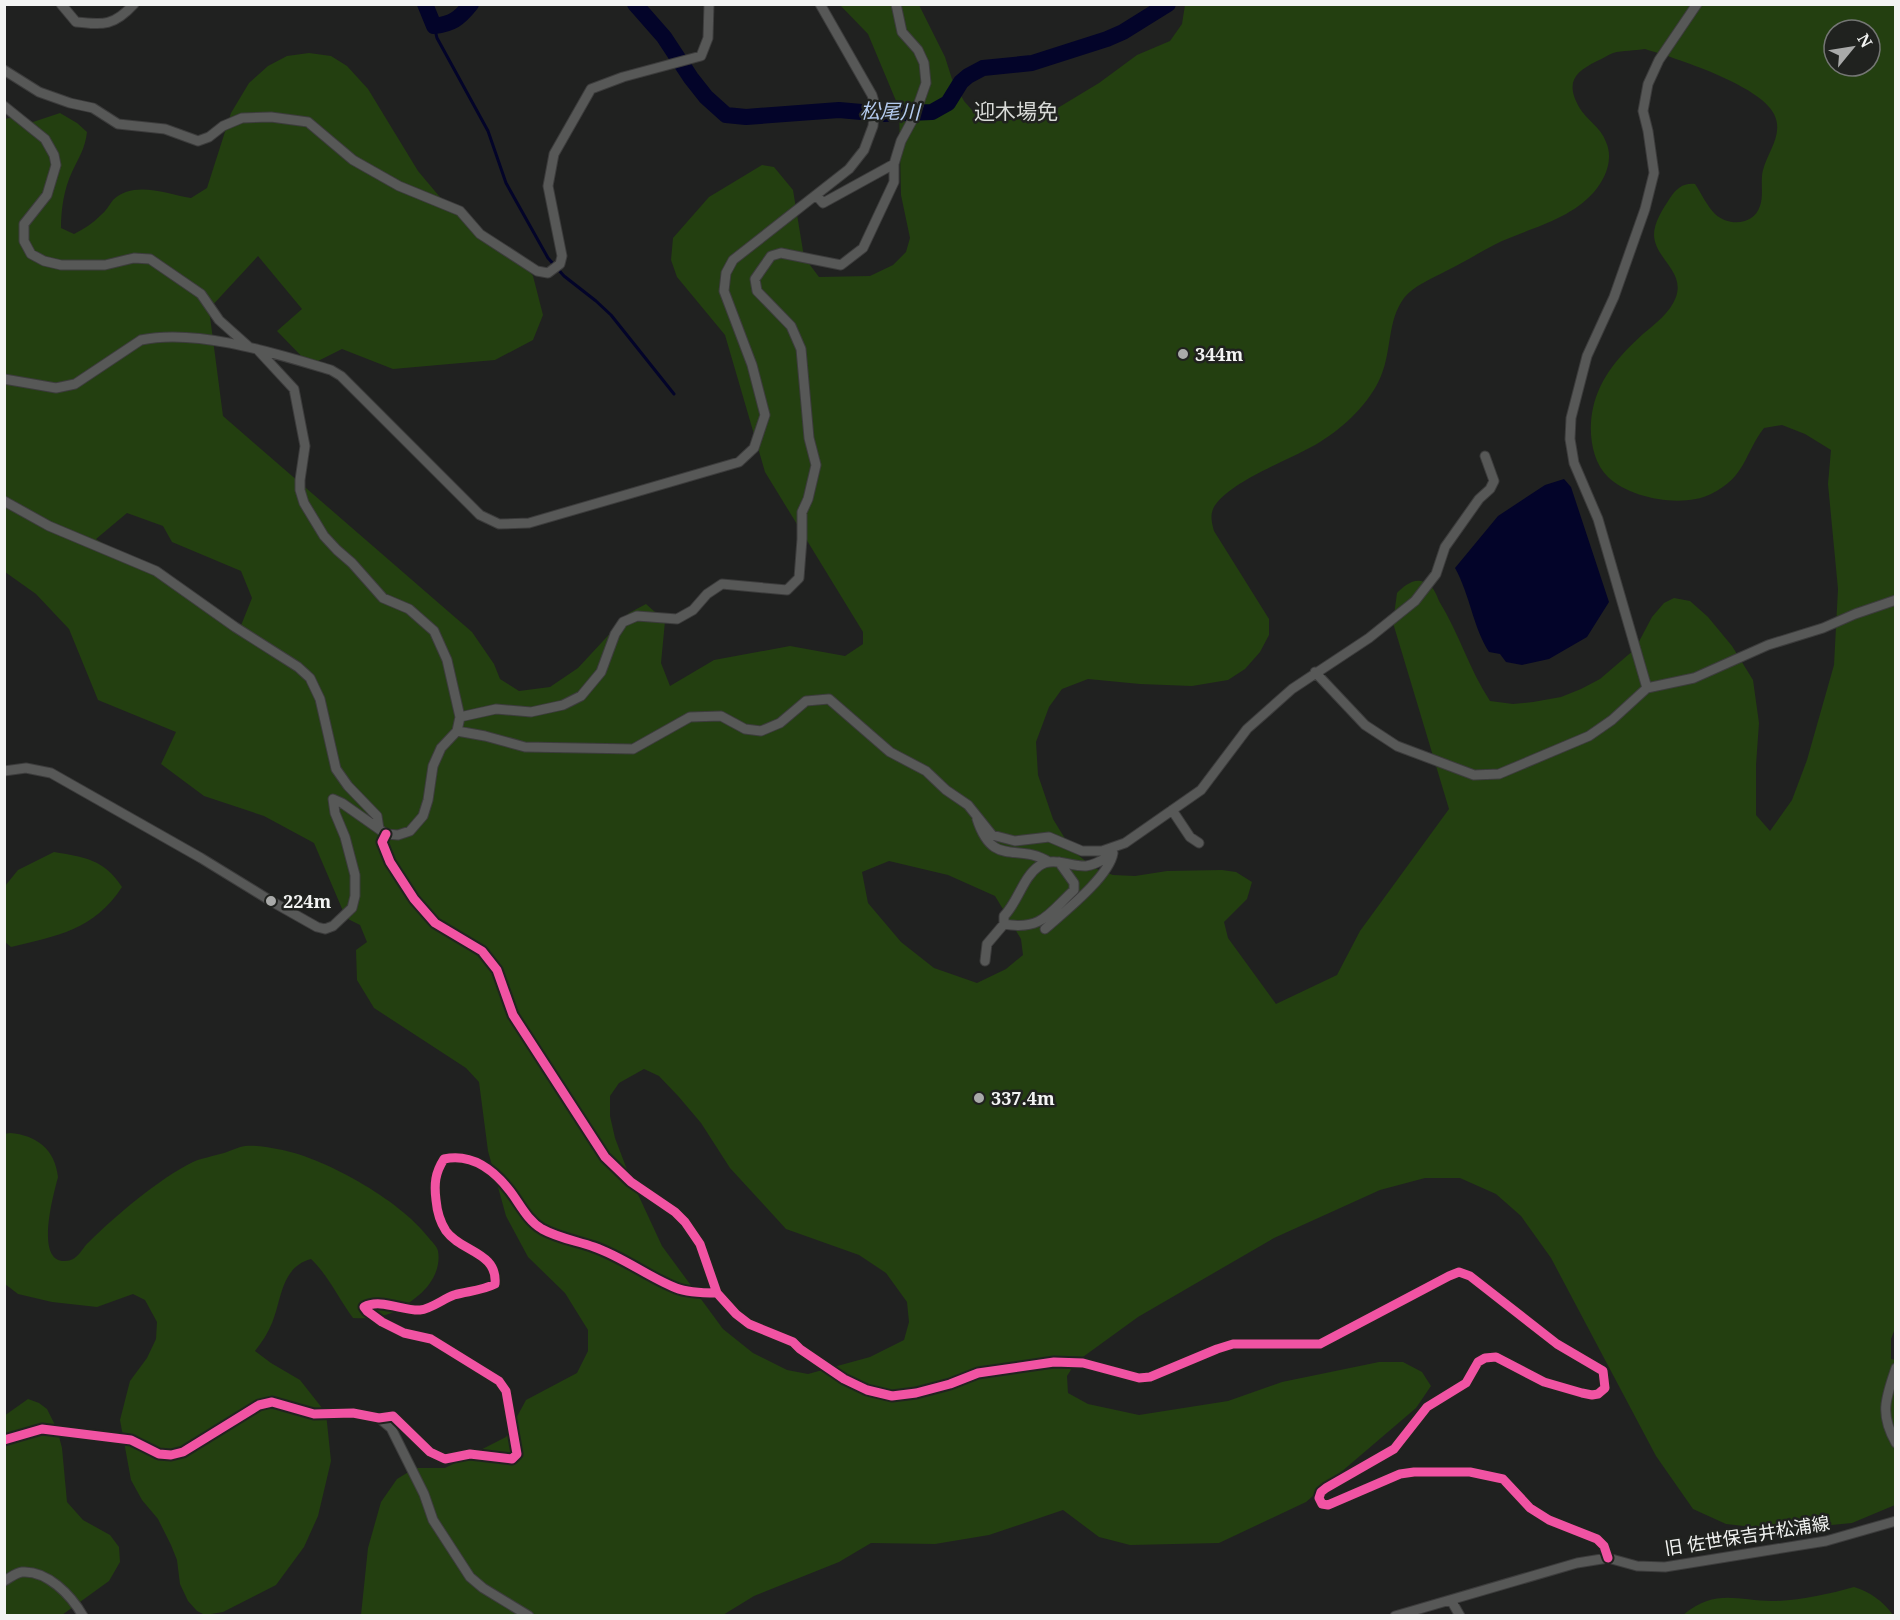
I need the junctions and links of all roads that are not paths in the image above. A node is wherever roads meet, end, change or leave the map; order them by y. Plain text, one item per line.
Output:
1 (61, 4) edge
2 (134, 4) edge
3 (709, 4) edge
4 (820, 4) edge
5 (896, 4) edge
6 (1697, 4) edge
7 (4, 70) edge
8 (4, 106) edge
9 (894, 164) junction
10 (816, 195) junction
11 (252, 347) junction
12 (4, 379) edge
13 (1485, 456) dead end
14 (4, 501) edge
15 (1896, 600) edge
16 (1315, 672) junction
17 (1647, 688) junction
18 (459, 717) junction
19 (457, 731) junction
20 (4, 771) edge
21 (1172, 810) junction
22 (976, 814) junction
23 (382, 832) junction
24 (1199, 843) dead end
25 (1111, 848) junction
26 (1049, 862) junction
27 (1059, 862) junction
28 (1004, 924) junction
29 (1045, 929) dead end
30 (985, 961) dead end
31 (717, 1293) junction
32 (1896, 1368) edge
33 (379, 1418) junction
34 (1896, 1420) edge
35 (1890, 1430) junction
36 (4, 1440) edge
37 (1896, 1443) edge
38 (1896, 1521) edge
39 (1608, 1558) junction
40 (4, 1581) edge
41 (1451, 1599) junction
42 (83, 1616) edge
43 (529, 1616) edge
44 (1395, 1616) edge
45 (1460, 1616) edge

1 - 2 street
3 - 7 street
4 - 10 street
5 - 9 street
6 - 17 street
8 - 11 street
9 - 10 street
9 - 18 street
10 - 11 street
11 - 12 street
11 - 18 street
13 - 16 street
14 - 23 street
15 - 17 street
16 - 17 street
16 - 21 street
18 - 19 street
19 - 22 street
19 - 23 street
20 - 23 street
21 - 24 street
21 - 25 street
22 - 25 street
22 - 26 street
23 - 31 street
25 - 27 street
25 - 29 street
26 - 27 street
26 - 28 street
27 - 28 street
28 - 30 street
31 - 33 street
31 - 39 street
32 - 35 street
33 - 36 street
33 - 43 street
34 - 35 street
35 - 37 street
38 - 39 street, 旧 佐世保吉井松浦線
39 - 41 street, 旧 佐世保吉井松浦線
40 - 42 street
41 - 44 street, 旧 佐世保吉井松浦線
41 - 45 street

